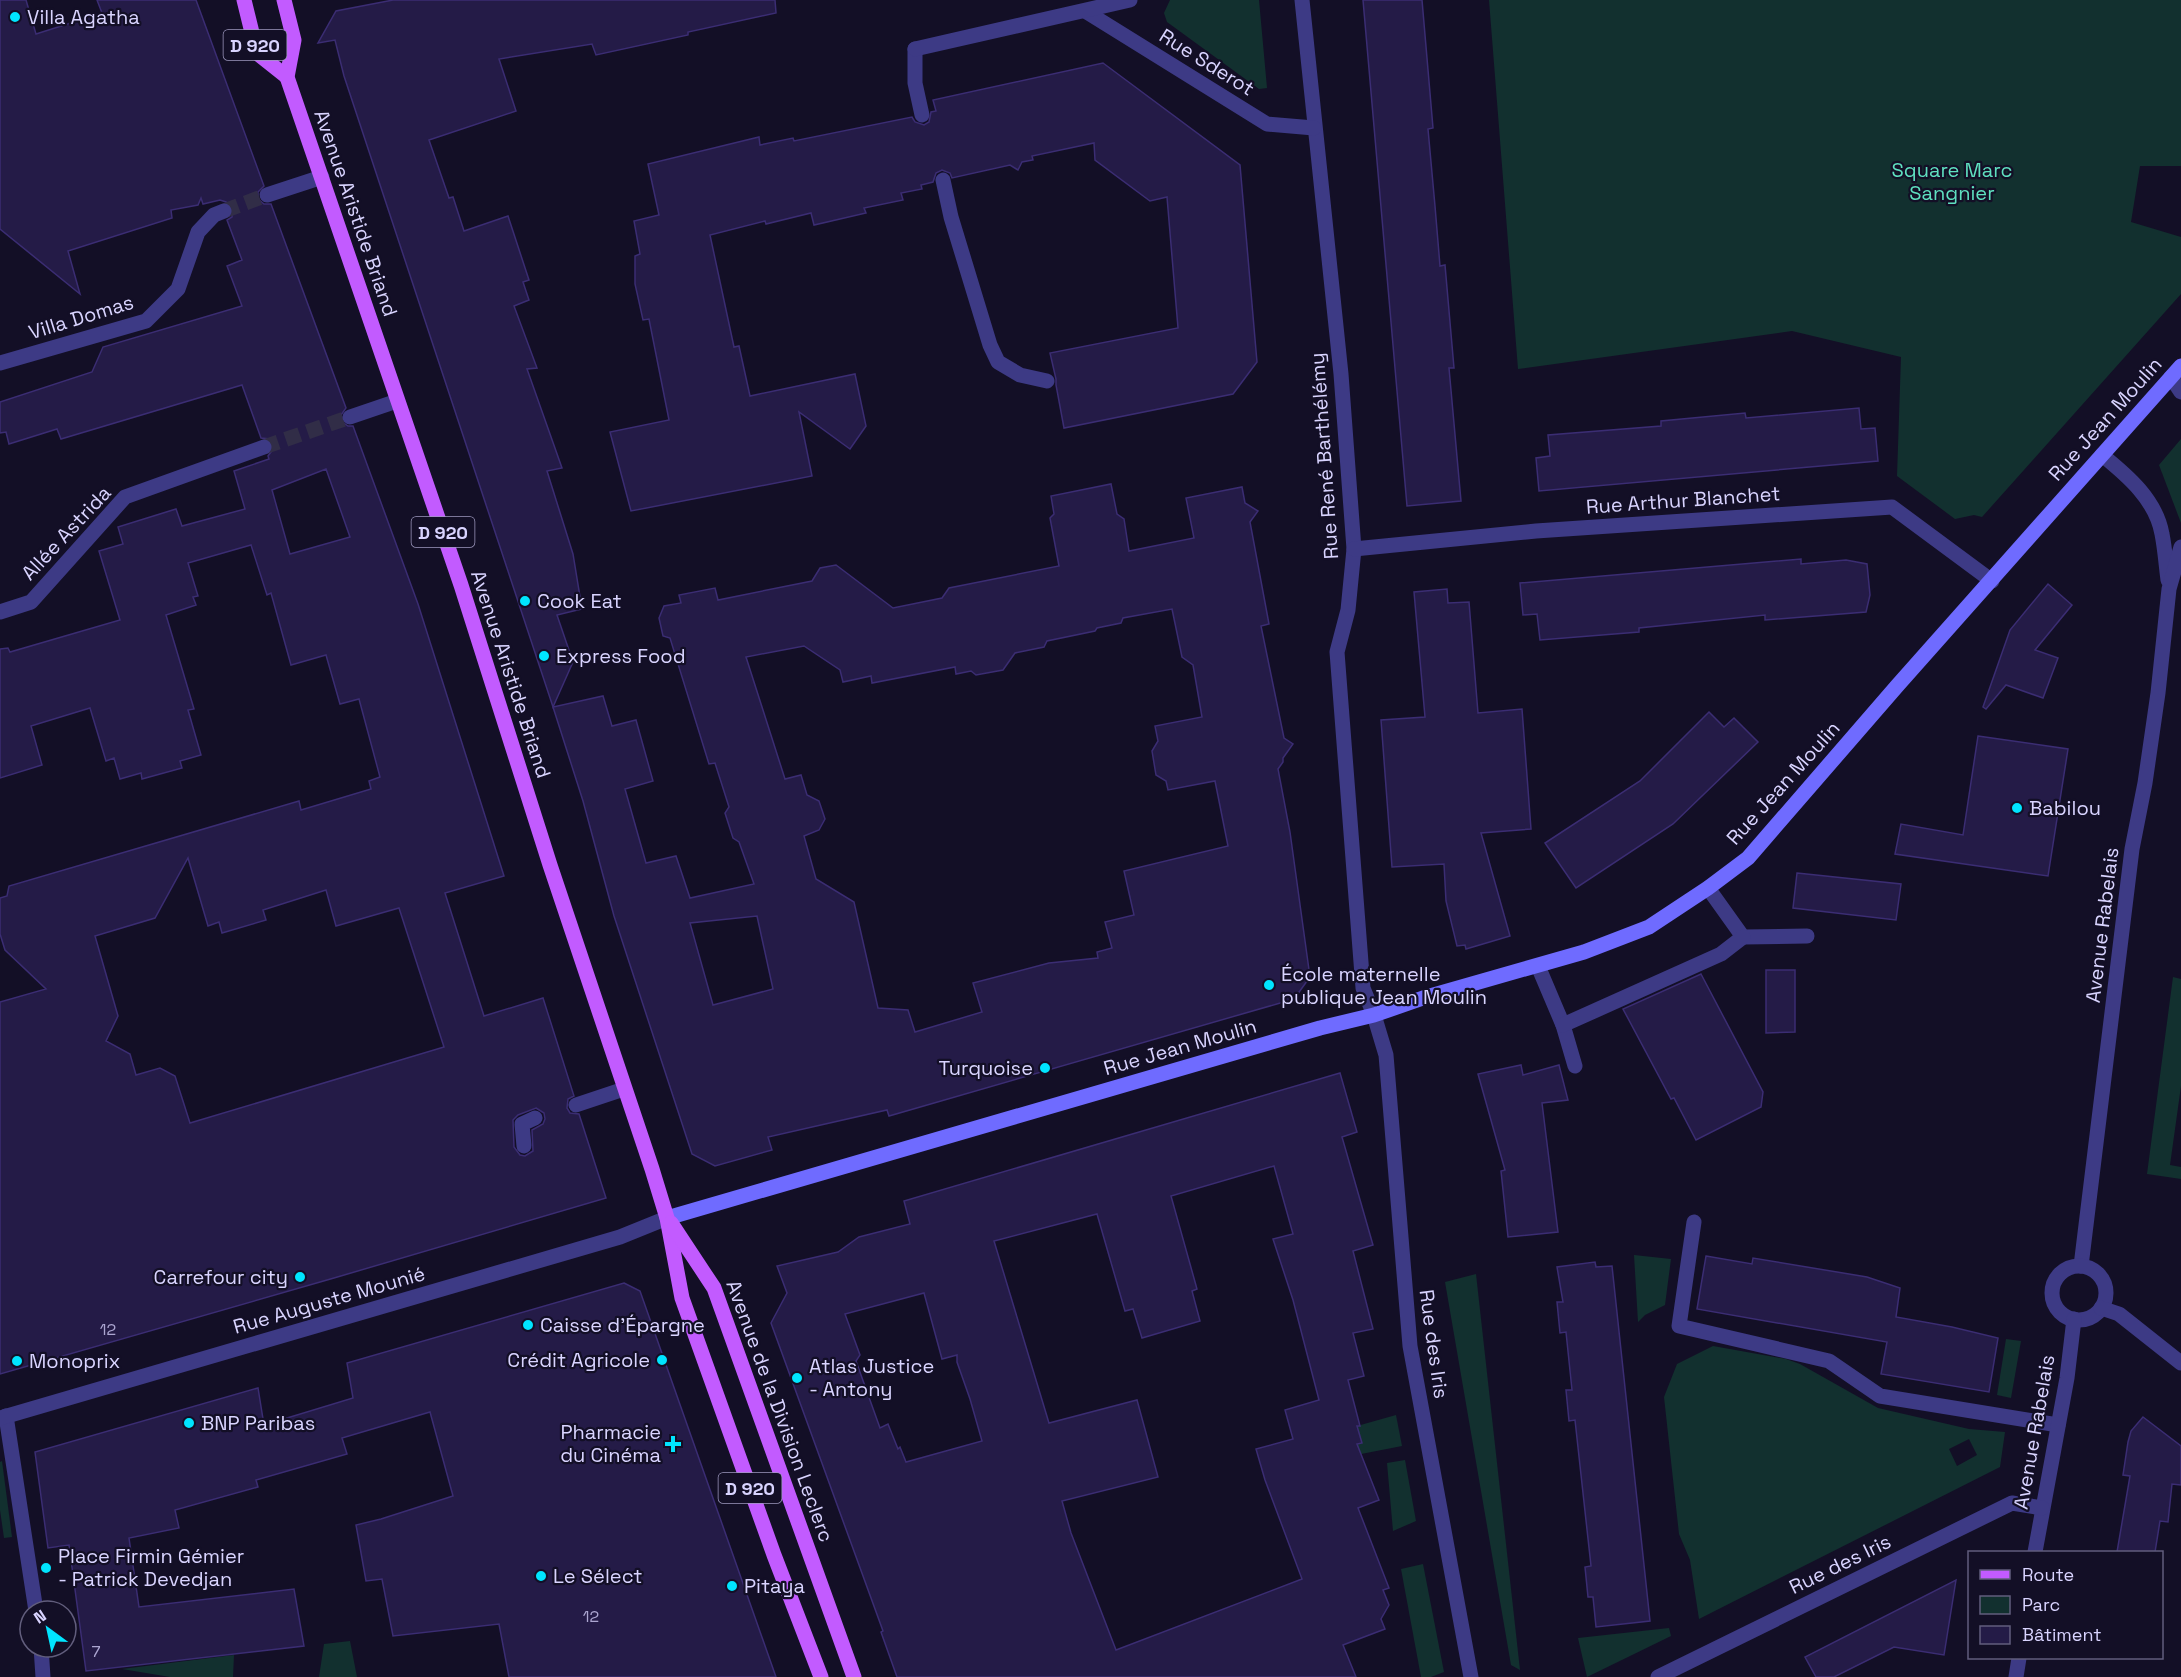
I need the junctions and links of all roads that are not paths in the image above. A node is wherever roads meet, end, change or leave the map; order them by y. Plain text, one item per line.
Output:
1 (244, 0) edge
2 (284, 0) edge
3 (1130, 0) edge
4 (1302, 0) edge
5 (1085, 11) junction
6 (287, 77) junction
7 (922, 115) dead end
8 (1314, 128) junction
9 (322, 177) junction
10 (943, 180) dead end
11 (267, 195) tunnel mouth
12 (224, 211) tunnel mouth
13 (0, 363) edge
14 (2176, 372) edge
15 (1047, 381) dead end
16 (2181, 392) edge
17 (398, 401) junction
18 (350, 417) tunnel mouth
19 (264, 447) tunnel mouth
20 (2102, 455) junction
21 (2181, 548) edge
22 (1354, 549) junction
23 (1992, 580) junction
24 (2169, 589) junction
25 (0, 612) edge
26 (1708, 888) junction
27 (1807, 936) dead end
28 (1743, 937) junction
29 (1538, 966) junction
30 (1374, 1015) junction
31 (1563, 1025) junction
32 (1575, 1066) dead end
33 (624, 1089) junction
34 (576, 1105) dead end
35 (535, 1118) dead end
36 (524, 1146) dead end
37 (667, 1218) junction
38 (1694, 1222) dead end
39 (2081, 1266) junction
40 (2101, 1308) junction
41 (2074, 1319) junction
42 (2181, 1363) edge
43 (3, 1417) edge
44 (2058, 1425) junction
45 (2042, 1508) junction
46 (2035, 1551) edge
47 (34, 1599) edge
48 (42, 1659) edge
49 (2019, 1659) edge
50 (43, 1677) edge
51 (821, 1677) edge
52 (854, 1677) edge
53 (1471, 1677) edge
54 (1658, 1677) edge
55 (2016, 1677) edge

1 - 6 main road, D 920
2 - 6 main road, D 920
3 - 5 street
4 - 8 street, Rue René Barthélémy
5 - 7 street
5 - 8 street, Rue Sderot
6 - 9 main road, Avenue Aristide Briand / D 920
8 - 22 street, Rue René Barthélémy
9 - 11 street
9 - 17 main road, Avenue Aristide Briand / D 920
10 - 15 street
12 - 13 street, Villa Domas
14 - 16 street
14 - 20 main road, Rue Jean Moulin
17 - 18 street
17 - 33 main road, Avenue Aristide Briand / D 920
19 - 25 street, Allée Astrida
20 - 23 main road, Rue Jean Moulin
20 - 24 street, Avenue Rabelais
21 - 24 street, Avenue Rabelais
22 - 23 street, Rue Arthur Blanchet
22 - 30 street, Rue René Barthélémy
23 - 26 main road, Rue Jean Moulin
24 - 39 street, Avenue Rabelais
26 - 28 street
26 - 29 main road, Rue Jean Moulin
27 - 28 street
28 - 31 street
29 - 30 main road, Rue Jean Moulin
29 - 31 street
30 - 37 main road, Rue Jean Moulin
30 - 53 street, Rue des Iris
31 - 32 street
33 - 34 street
33 - 37 main road, Avenue Aristide Briand / D 920
35 - 36 street
37 - 43 street, Rue Auguste Mounié
37 - 51 main road, D 920
37 - 52 main road, Avenue de la Division Leclerc / D 920
38 - 44 street
39 - 40 street
39 - 41 street
40 - 41 street
40 - 42 street
41 - 44 street, Avenue Rabelais
43 - 47 street
44 - 45 street, Avenue Rabelais
45 - 46 street, Avenue Rabelais
45 - 54 street, Rue des Iris
48 - 50 street
49 - 55 street

